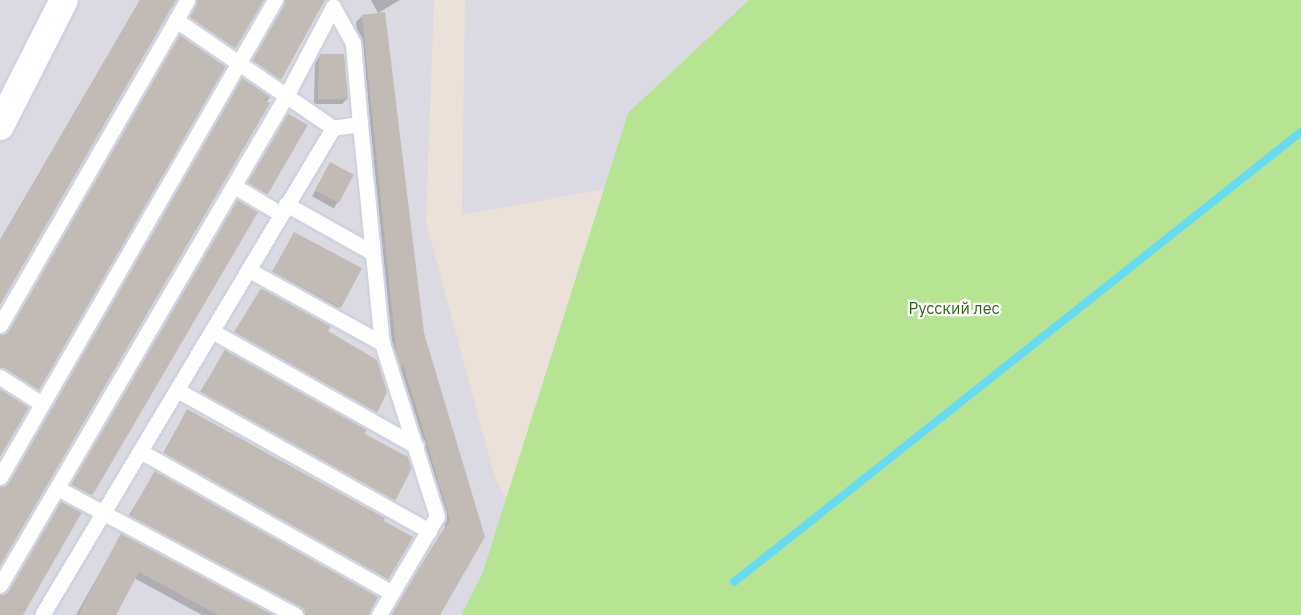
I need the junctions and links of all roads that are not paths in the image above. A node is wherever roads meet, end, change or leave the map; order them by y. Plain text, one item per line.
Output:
1 (64, 0) edge
2 (187, 0) edge
3 (275, 0) edge
4 (176, 20) junction
5 (239, 64) junction
6 (286, 96) junction
7 (360, 124) junction
8 (0, 126) edge
9 (333, 128) junction
10 (234, 186) junction
11 (284, 209) junction
12 (374, 253) junction
13 (249, 270) junction
14 (0, 325) edge
15 (212, 331) junction
16 (382, 343) junction
17 (0, 377) edge
18 (177, 390) junction
19 (42, 404) junction
20 (416, 446) junction
21 (141, 451) junction
22 (0, 477) edge
23 (57, 488) junction
24 (104, 513) junction
25 (429, 531) junction
26 (0, 585) edge
27 (392, 593) junction
28 (42, 615) edge
29 (295, 615) edge
30 (379, 615) edge

1 - 8 street
2 - 4 lane
3 - 5 lane
4 - 5 lane
4 - 14 lane
5 - 6 lane
5 - 19 lane
6 - 7 lane
6 - 9 lane
6 - 10 lane
7 - 9 lane
7 - 12 lane
9 - 11 lane
10 - 11 lane
10 - 23 lane
11 - 12 lane
11 - 13 lane
12 - 16 lane
13 - 15 lane
13 - 16 lane
15 - 18 lane
15 - 20 lane
16 - 20 lane
17 - 19 lane
18 - 21 lane
18 - 25 lane
19 - 22 lane
20 - 25 lane
21 - 24 lane
21 - 27 lane
23 - 24 lane
23 - 26 lane
24 - 28 lane
24 - 29 lane
25 - 27 lane
27 - 30 lane

